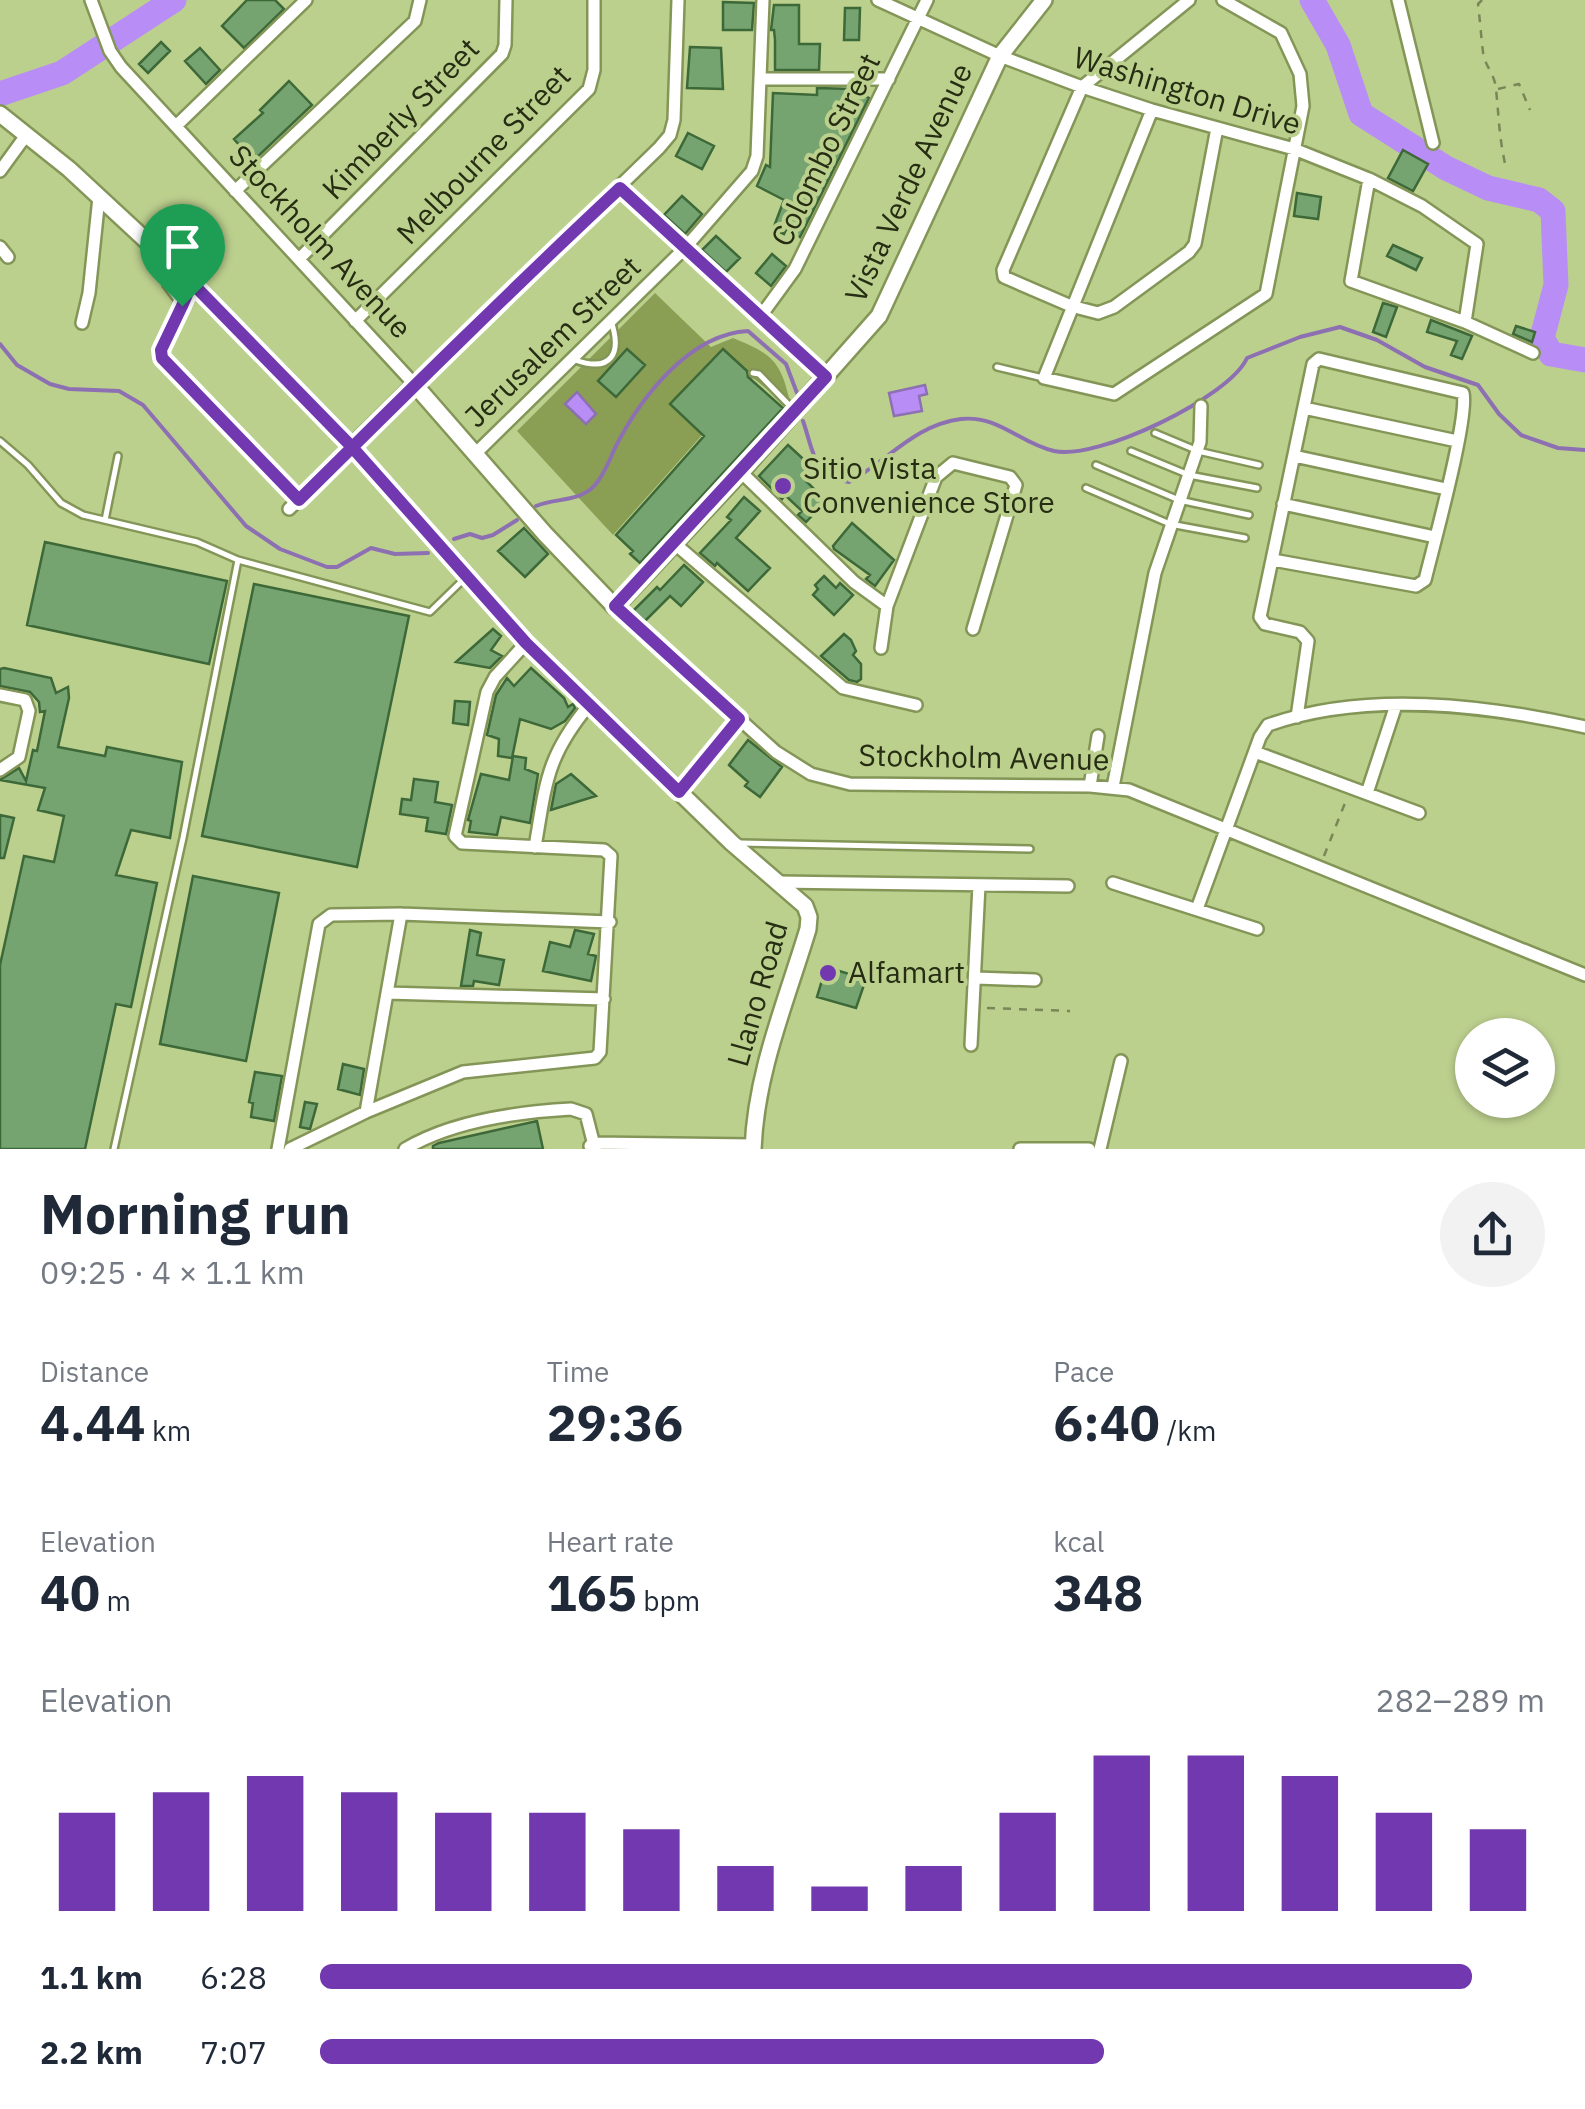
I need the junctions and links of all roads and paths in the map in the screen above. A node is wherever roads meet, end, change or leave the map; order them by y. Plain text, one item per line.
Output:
1 (91, 0) edge
2 (306, 0) edge
3 (420, 0) edge
4 (506, 0) edge
5 (594, 0) edge
6 (678, 0) edge
7 (762, 0) edge
8 (878, 0) edge
9 (926, 0) edge
10 (1044, 0) edge
11 (1189, 0) edge
12 (1222, 0) edge
13 (1398, 0) edge
14 (1482, 0) edge
15 (292, 5) edge
16 (919, 18) junction
17 (1000, 56) junction
18 (762, 79) junction
19 (888, 79) junction
20 (1082, 87) junction
21 (1496, 90) junction
22 (1152, 110) junction
23 (1530, 110) dead end
24 (0, 114) edge
25 (176, 126) junction
26 (1216, 128) junction
27 (27, 134) junction
28 (1433, 144) dead end
29 (1294, 148) junction
30 (1506, 168) dead end
31 (0, 171) edge
32 (1369, 178) junction
33 (620, 188) junction
34 (236, 191) junction
35 (99, 196) junction
36 (685, 248) junction
37 (166, 258) junction
38 (299, 259) junction
39 (192, 283) junction
40 (182, 306) junction
41 (1070, 306) junction
42 (760, 317) junction
43 (355, 320) junction
44 (611, 321) junction
45 (1464, 322) junction
46 (82, 323) dead end
47 (1533, 353) dead end
48 (572, 359) junction
49 (997, 367) dead end
50 (753, 373) dead end
51 (826, 377) junction
52 (1044, 378) junction
53 (415, 385) junction
54 (1201, 406) dead end
55 (1304, 408) junction
56 (794, 410) junction
57 (1155, 433) dead end
58 (0, 440) edge
59 (1457, 441) junction
60 (352, 447) junction
61 (1131, 451) dead end
62 (1198, 451) junction
63 (475, 454) junction
64 (118, 456) dead end
65 (1294, 456) junction
66 (1096, 465) dead end
67 (1259, 465) dead end
68 (741, 472) junction
69 (1189, 475) junction
70 (1086, 488) dead end
71 (1256, 488) dead end
72 (1446, 489) junction
73 (1179, 500) junction
74 (1283, 504) junction
75 (1250, 514) dead end
76 (105, 520) junction
77 (1170, 524) junction
78 (1435, 537) junction
79 (1246, 538) dead end
80 (674, 543) junction
81 (238, 560) junction
82 (1272, 560) junction
83 (466, 576) junction
84 (615, 606) junction
85 (887, 606) junction
86 (974, 628) dead end
87 (526, 643) junction
88 (881, 648) dead end
89 (0, 696) edge
90 (1396, 704) junction
91 (589, 705) junction
92 (916, 706) dead end
93 (1297, 717) junction
94 (739, 719) junction
95 (1585, 727) edge
96 (1098, 736) dead end
97 (1255, 752) junction
98 (0, 770) edge
99 (1090, 786) junction
100 (1113, 787) junction
101 (1351, 788) junction
102 (679, 792) junction
103 (1366, 793) junction
104 (1419, 813) dead end
105 (1227, 830) junction
106 (732, 843) junction
107 (535, 847) junction
108 (1030, 848) dead end
109 (1320, 866) junction
110 (777, 882) junction
111 (1112, 883) dead end
112 (979, 885) junction
113 (1068, 886) dead end
114 (1196, 909) junction
115 (401, 914) junction
116 (610, 922) junction
117 (1256, 929) dead end
118 (1585, 975) edge
119 (976, 978) junction
120 (1035, 980) dead end
121 (387, 992) junction
122 (604, 999) junction
123 (974, 1008) junction
124 (1070, 1011) dead end
125 (971, 1045) dead end
126 (1121, 1060) dead end
127 (366, 1112) junction
128 (592, 1147) edge
129 (753, 1147) edge
130 (114, 1149) edge
131 (278, 1149) edge
132 (290, 1149) edge
133 (405, 1149) edge
134 (1020, 1149) edge
135 (1089, 1149) edge
136 (1100, 1149) edge

1 - 25 street, Stockholm Avenue
2 - 15 street
3 - 34 street
4 - 38 street, Kimberly Street
5 - 43 street, Melbourne Street
6 - 33 street
7 - 18 street, Jerusalem Street
8 - 16 street, Washington Drive
9 - 16 street, Colombo Street
10 - 17 main road, Vista Verde Avenue
11 - 20 street
12 - 29 street
13 - 28 street
14 - 21 path
15 - 25 street
16 - 17 street, Washington Drive
16 - 19 street, Colombo Street
17 - 20 street, Washington Drive
17 - 51 main road, Vista Verde Avenue
18 - 19 street
18 - 36 street, Jerusalem Street
19 - 42 street, Colombo Street
20 - 22 street, Washington Drive
20 - 41 street
21 - 23 path
21 - 30 path
22 - 26 street, Washington Drive
22 - 41 street
24 - 27 main road, Llano Road
25 - 34 street, Stockholm Avenue
26 - 29 street, Washington Drive
26 - 41 street
27 - 31 street
27 - 35 main road, Llano Road
29 - 32 street, Washington Drive
29 - 52 street
32 - 45 street, Washington Drive
32 - 45 street
33 - 36 street
33 - 53 street
34 - 38 street, Stockholm Avenue
35 - 37 main road, Llano Road
35 - 46 street
36 - 42 street
36 - 44 street, Jerusalem Street
37 - 39 main road, Llano Road
37 - 40 lane
38 - 43 street, Stockholm Avenue
39 - 40 street
39 - 60 main road, Llano Road
40 - 60 street
41 - 52 street
42 - 51 street
43 - 53 street, Stockholm Avenue
44 - 48 street, Jerusalem Street
44 - 48 lane
45 - 47 street
48 - 63 street, Jerusalem Street
49 - 52 lane
50 - 56 lane
51 - 56 main road, Vista Verde Avenue
53 - 60 main road
53 - 63 main road, Stockholm Avenue
54 - 62 street
55 - 59 street
55 - 59 street
55 - 65 street
56 - 68 main road, Vista Verde Avenue
57 - 62 lane
58 - 76 lane
59 - 72 street
60 - 83 main road, Llano Road
61 - 69 lane
62 - 67 lane
62 - 69 street
63 - 84 main road, Stockholm Avenue
64 - 76 lane
65 - 72 street
65 - 74 street
66 - 73 lane
68 - 80 main road, Vista Verde Avenue
68 - 85 street
69 - 71 lane
69 - 73 street
70 - 77 lane
72 - 78 street
73 - 75 lane
73 - 77 street
74 - 78 street
74 - 82 street
76 - 81 lane
77 - 79 lane
77 - 100 street
78 - 82 street
80 - 84 main road, Vista Verde Avenue
80 - 92 street
81 - 83 lane
81 - 130 lane
82 - 93 street
83 - 87 main road, Llano Road
84 - 94 street, Stockholm Avenue
85 - 86 street
85 - 88 street
87 - 91 main road, Llano Road
87 - 107 street
89 - 98 street
90 - 93 street
90 - 95 street
90 - 103 street
91 - 102 main road, Llano Road
91 - 107 street
93 - 97 street
94 - 99 street, Stockholm Avenue
94 - 102 path
96 - 99 street
97 - 101 street
97 - 105 street
99 - 100 street, Stockholm Avenue
100 - 105 street, Stockholm Avenue
101 - 103 street
101 - 109 path
102 - 106 main road, Llano Road
103 - 104 street
105 - 109 street, Stockholm Avenue
105 - 114 street
106 - 108 lane
106 - 110 main road, Llano Road
107 - 116 street
109 - 118 street, Stockholm Avenue
110 - 112 street
110 - 129 main road, Llano Road
111 - 114 street
112 - 113 street
112 - 119 street
114 - 117 street
115 - 116 street
115 - 121 street
115 - 131 street
116 - 122 street
119 - 120 street
119 - 123 street
121 - 122 street
121 - 127 street
122 - 127 street
123 - 124 path
123 - 125 street
126 - 136 street
127 - 132 street
128 - 129 street
128 - 133 street
134 - 135 street

